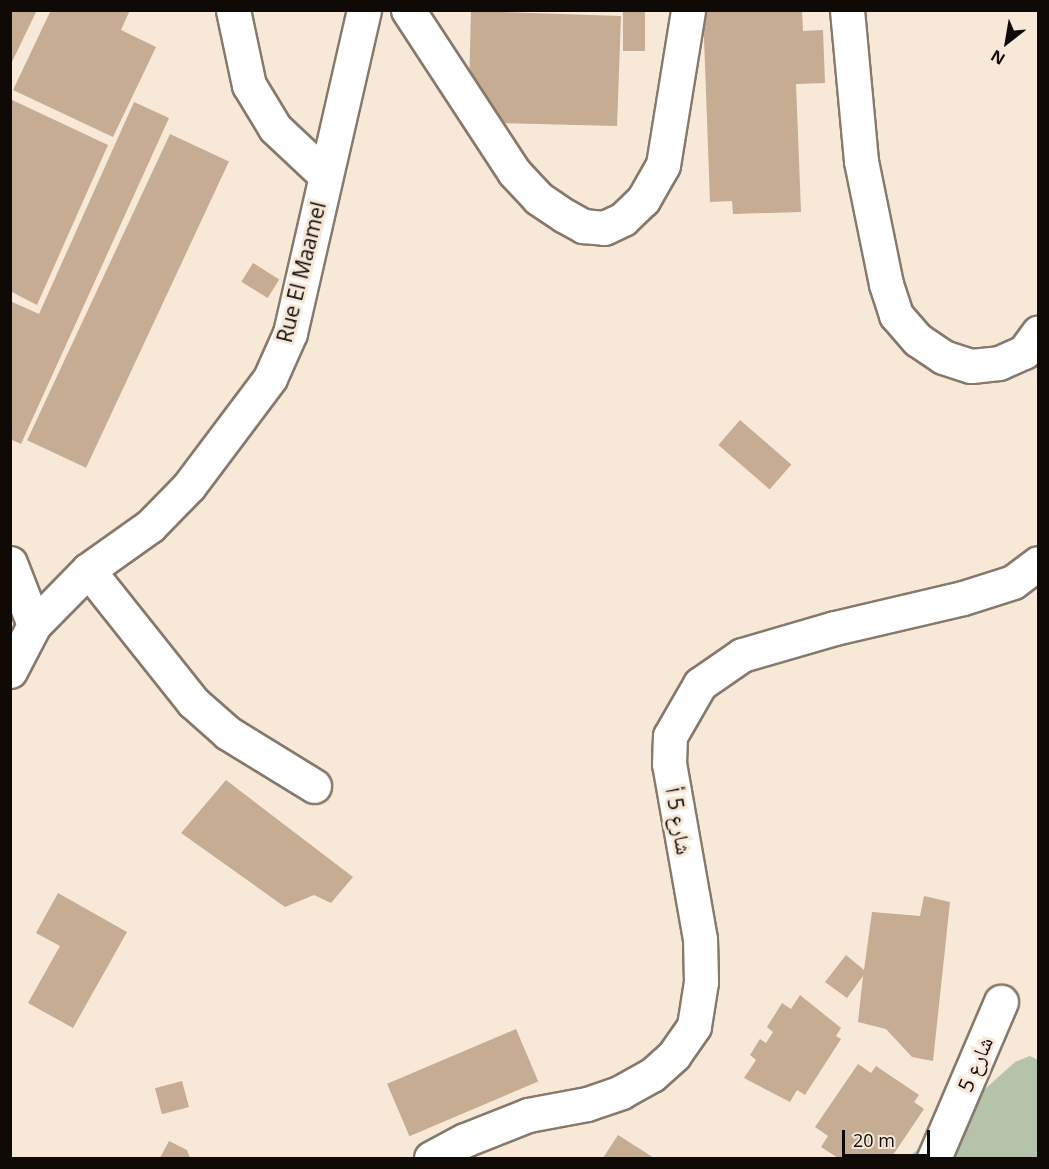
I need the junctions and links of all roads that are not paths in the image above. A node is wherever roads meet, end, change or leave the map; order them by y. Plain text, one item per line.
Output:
1 (233, 10) edge
2 (364, 10) edge
3 (408, 10) edge
4 (688, 10) edge
5 (847, 10) edge
6 (325, 175) junction
7 (1038, 333) edge
8 (10, 563) edge
9 (1038, 563) edge
10 (88, 570) junction
11 (34, 625) junction
12 (10, 671) edge
13 (314, 786) dead end
14 (1001, 1002) dead end
15 (431, 1158) edge
16 (934, 1158) edge

1 - 6 street
2 - 6 street, Rue El Maamel
3 - 4 street
5 - 7 street
6 - 10 street, Rue El Maamel
8 - 11 street
9 - 15 street, شارع 5 أ
10 - 11 street, Rue El Maamel
10 - 13 street
11 - 12 street, Rue El Maamel
14 - 16 street, شارع 5

